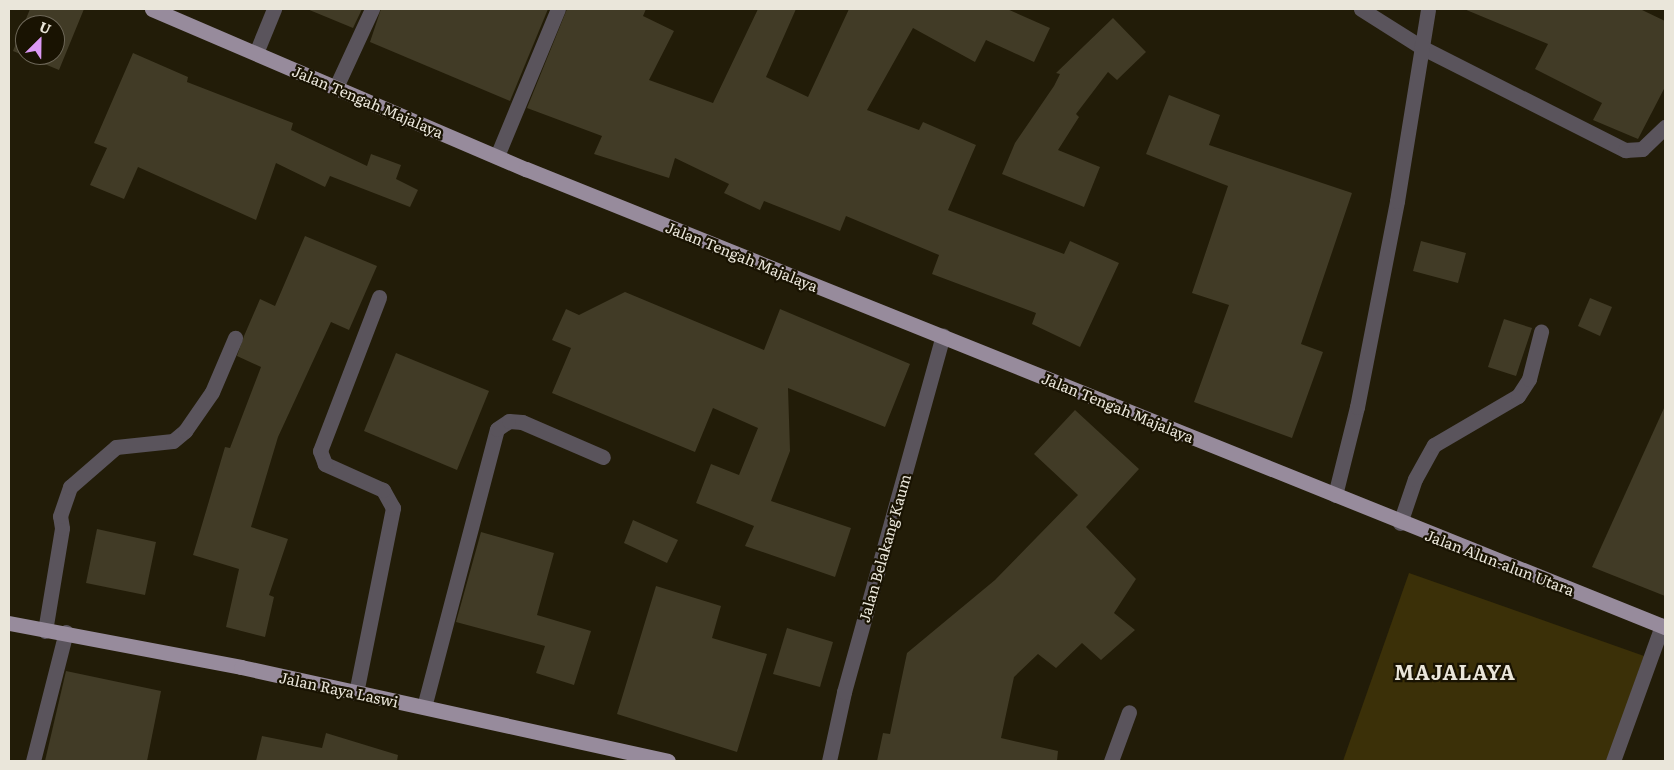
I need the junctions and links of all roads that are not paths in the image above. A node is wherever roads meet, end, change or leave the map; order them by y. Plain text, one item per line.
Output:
1 (152, 9) edge
2 (274, 9) edge
3 (372, 9) edge
4 (558, 9) edge
5 (1361, 9) edge
6 (1428, 9) edge
7 (1421, 47) junction
8 (256, 53) junction
9 (336, 87) junction
10 (1665, 127) edge
11 (497, 156) junction
12 (379, 296) dead end
13 (1541, 332) dead end
14 (944, 336) junction
15 (235, 338) dead end
16 (603, 457) dead end
17 (1335, 494) junction
18 (1400, 523) junction
19 (9, 623) edge
20 (1664, 627) edge
21 (45, 630) junction
22 (66, 632) junction
23 (356, 693) junction
24 (424, 707) junction
25 (1129, 712) dead end
26 (33, 761) edge
27 (668, 761) edge
28 (829, 761) edge
29 (1111, 761) edge
30 (1613, 761) edge

1 - 8 main road, Jalan Tengah Majalaya
2 - 8 street
3 - 9 street
4 - 11 street
5 - 7 street
6 - 7 street
7 - 10 street
7 - 17 street
8 - 9 main road, Jalan Tengah Majalaya
9 - 11 main road, Jalan Tengah Majalaya
11 - 14 main road, Jalan Tengah Majalaya
12 - 23 street
13 - 18 street
14 - 17 main road, Jalan Tengah Majalaya
14 - 28 street, Jalan Belakang Kaum
15 - 21 street
16 - 24 street
17 - 18 main road, Jalan Alun-alun Utara
18 - 20 main road, Jalan Alun-alun Utara
19 - 21 main road, Jalan Raya Laswi
20 - 30 street
21 - 22 main road, Jalan Raya Laswi
22 - 23 main road, Jalan Raya Laswi
22 - 26 street
23 - 24 main road, Jalan Raya Laswi
24 - 27 main road, Jalan Raya Laswi
25 - 29 street

